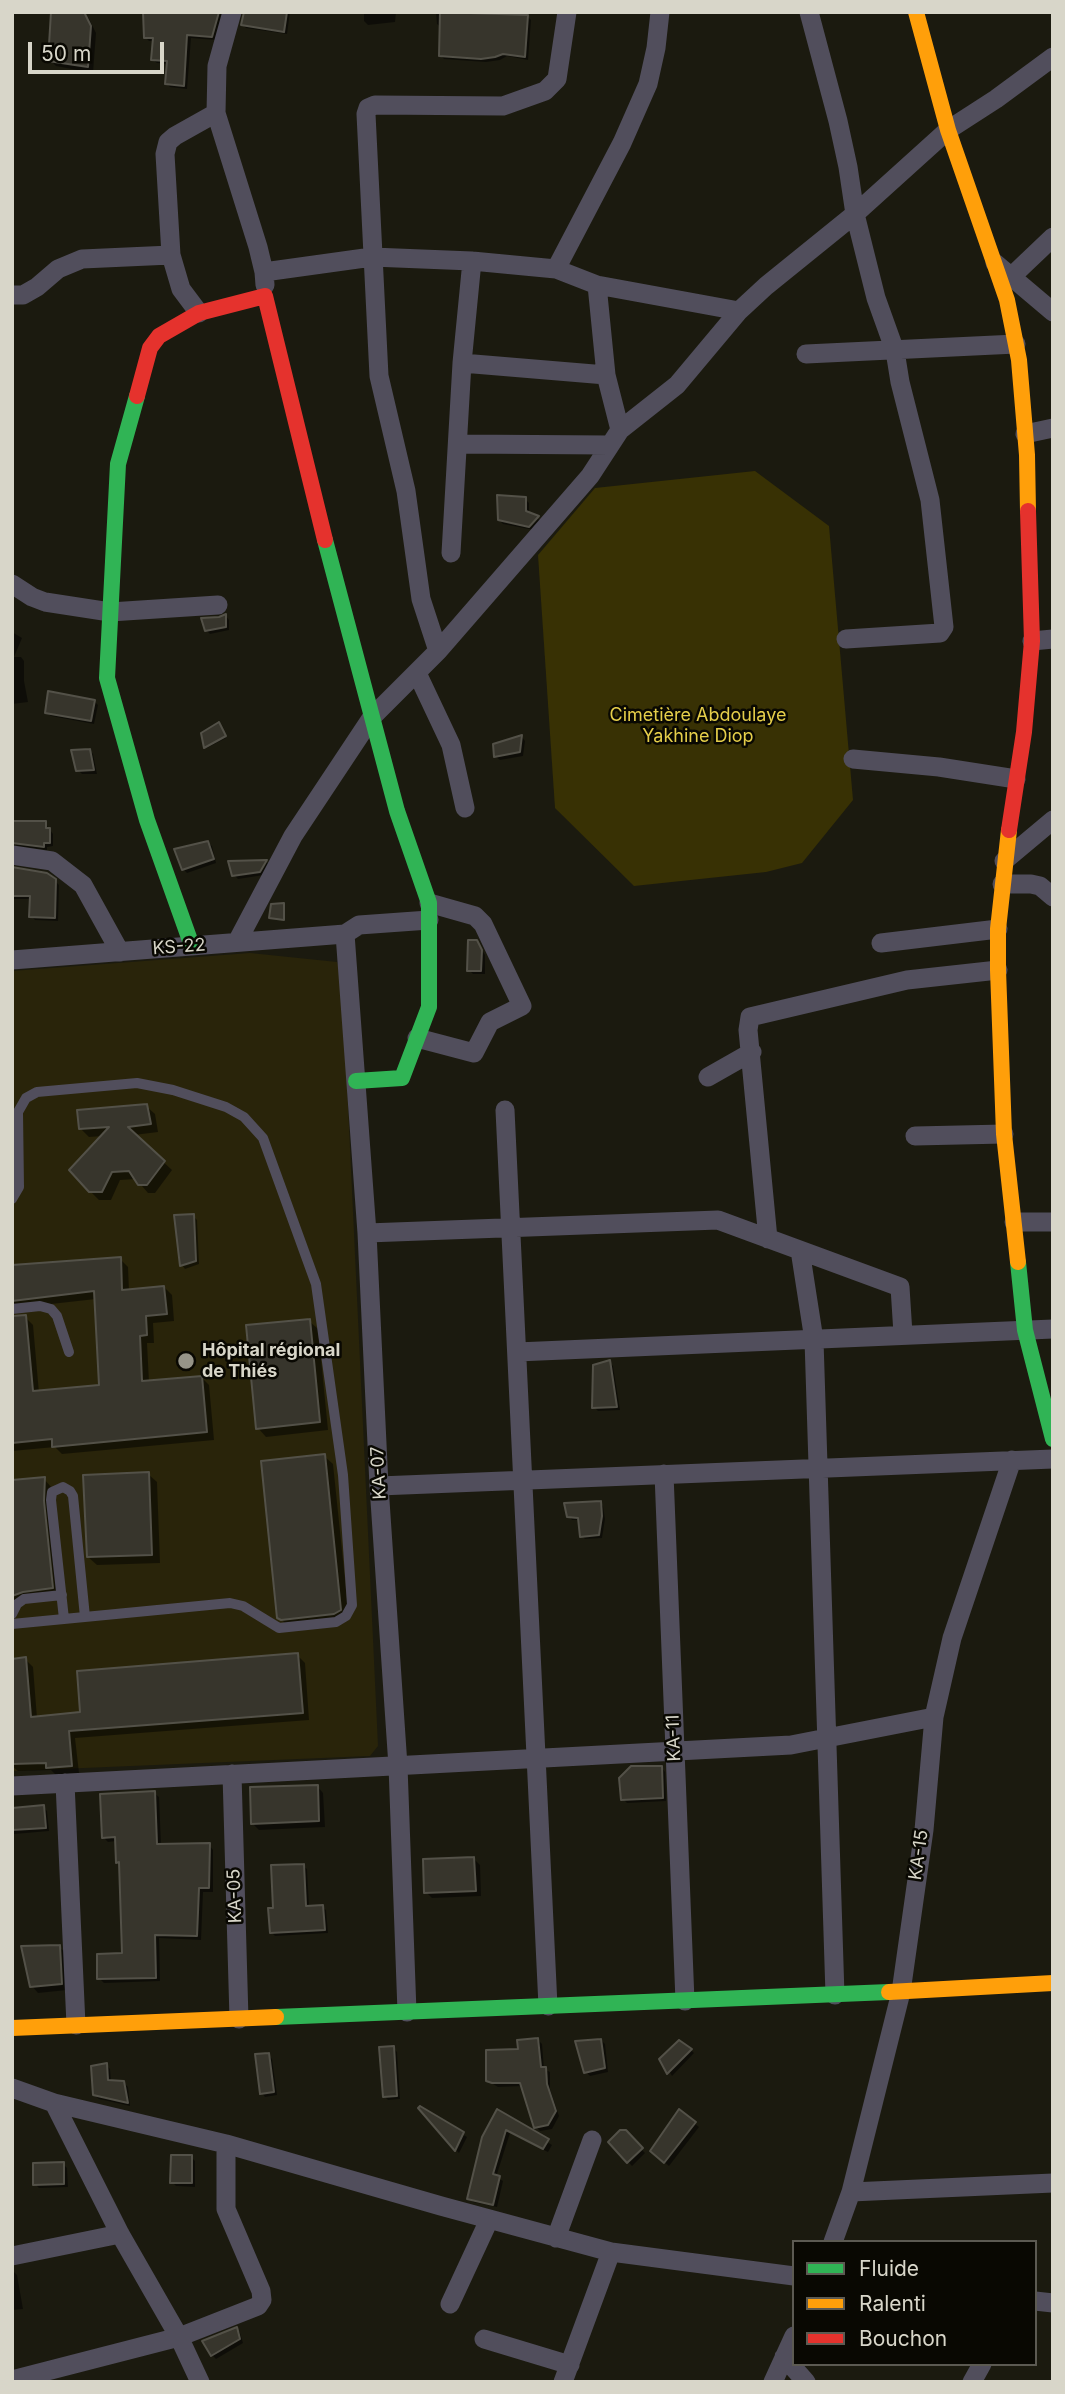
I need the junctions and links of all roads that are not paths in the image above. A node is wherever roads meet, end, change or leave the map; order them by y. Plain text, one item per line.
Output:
1 (232, 12) edge
2 (568, 12) edge
3 (660, 12) edge
4 (809, 12) edge
5 (916, 12) edge
6 (1053, 57) edge
7 (216, 113) junction
8 (948, 130) junction
9 (855, 214) junction
10 (1053, 237) edge
11 (171, 254) junction
12 (372, 257) junction
13 (471, 261) junction
14 (994, 261) junction
15 (556, 269) junction
16 (264, 272) junction
17 (1012, 277) junction
18 (597, 285) junction
19 (12, 295) edge
20 (265, 296) junction
21 (739, 311) junction
22 (1053, 312) edge
23 (199, 313) junction
24 (1016, 344) junction
25 (895, 351) junction
26 (806, 354) dead end
27 (462, 363) junction
28 (606, 375) junction
29 (1053, 428) edge
30 (1025, 434) junction
31 (615, 438) junction
32 (458, 444) junction
33 (451, 553) dead end
34 (12, 584) edge
35 (218, 605) dead end
36 (110, 612) junction
37 (846, 639) dead end
38 (1053, 639) edge
39 (1032, 641) junction
40 (438, 652) junction
41 (417, 673) junction
42 (372, 717) junction
43 (853, 759) dead end
44 (1016, 779) junction
45 (465, 808) dead end
46 (1053, 820) edge
47 (12, 855) edge
48 (1004, 861) junction
49 (1002, 884) junction
50 (1053, 897) edge
51 (429, 912) junction
52 (998, 929) junction
53 (345, 934) junction
54 (237, 943) junction
55 (881, 943) dead end
56 (192, 946) junction
57 (120, 952) junction
58 (12, 960) edge
59 (998, 970) junction
60 (417, 1038) junction
61 (752, 1052) junction
62 (708, 1077) dead end
63 (356, 1081) junction
64 (505, 1110) dead end
65 (1004, 1134) junction
66 (915, 1136) dead end
67 (12, 1199) edge
68 (1014, 1222) junction
69 (1053, 1222) edge
70 (511, 1228) junction
71 (367, 1233) junction
72 (768, 1239) junction
73 (800, 1250) junction
74 (12, 1309) edge
75 (1053, 1329) edge
76 (1025, 1330) junction
77 (903, 1334) junction
78 (814, 1340) junction
79 (69, 1352) dead end
80 (517, 1352) junction
81 (1053, 1439) edge
82 (1053, 1459) edge
83 (1012, 1460) junction
84 (818, 1468) junction
85 (664, 1474) junction
86 (523, 1480) junction
87 (379, 1486) junction
88 (62, 1595) junction
89 (12, 1614) edge
90 (85, 1617) junction
91 (64, 1619) junction
92 (12, 1624) edge
93 (934, 1717) junction
94 (828, 1738) junction
95 (674, 1751) junction
96 (536, 1759) junction
97 (398, 1766) junction
98 (232, 1774) junction
99 (65, 1783) junction
100 (12, 1786) edge
101 (1053, 1983) edge
102 (901, 1992) junction
103 (835, 1995) junction
104 (685, 2001) junction
105 (548, 2007) junction
106 (408, 2012) junction
107 (239, 2019) junction
108 (76, 2025) junction
109 (12, 2028) edge
110 (12, 2088) edge
111 (54, 2103) junction
112 (592, 2140) dead end
113 (226, 2144) junction
114 (1053, 2183) edge
115 (851, 2192) junction
116 (489, 2220) junction
117 (120, 2234) junction
118 (556, 2238) junction
119 (834, 2240) edge
120 (611, 2252) junction
121 (12, 2256) edge
122 (792, 2276) edge
123 (450, 2304) dead end
124 (179, 2337) junction
125 (484, 2339) dead end
126 (792, 2340) edge
127 (784, 2357) junction
128 (981, 2366) edge
129 (567, 2373) edge
130 (12, 2380) edge
131 (200, 2382) edge
132 (773, 2382) edge
133 (806, 2382) edge
134 (972, 2382) edge

1 - 7 street
2 - 12 street
3 - 15 street
4 - 9 street
5 - 8 street
6 - 8 street
7 - 11 street
7 - 16 street
8 - 9 street
8 - 14 street
9 - 21 street
9 - 25 street
10 - 17 street
11 - 19 street
11 - 23 street
12 - 13 street
12 - 16 street
12 - 40 street
13 - 15 street
13 - 27 street
14 - 17 street
14 - 24 street
15 - 18 street
16 - 20 street
17 - 22 street
18 - 21 street
18 - 28 street
20 - 23 street
20 - 42 street
21 - 31 street
23 - 36 street
24 - 25 street
24 - 30 street
25 - 26 street
25 - 37 street
27 - 28 street
27 - 32 street
28 - 31 street
29 - 30 street
30 - 39 street
31 - 32 street
31 - 40 street
32 - 33 street
34 - 36 street
35 - 36 street
36 - 56 street
38 - 39 street
39 - 44 street
40 - 41 street
41 - 42 street
41 - 45 street
42 - 51 street
42 - 54 street
43 - 44 street
44 - 48 street
46 - 48 street
47 - 57 street
48 - 49 street
49 - 50 street
49 - 52 street
51 - 53 street, KS-22
51 - 60 street
51 - 60 street, KS-22
52 - 55 street
52 - 59 street
53 - 54 street, KS-22
53 - 63 street, KA-07
54 - 56 street, KS-22
56 - 57 street, KS-22
57 - 58 street, KS-22
59 - 61 street
59 - 65 street
60 - 63 street
61 - 62 street
61 - 72 street
63 - 71 street, KA-07
64 - 70 street
65 - 66 street
65 - 68 street
67 - 90 lane
68 - 69 street
68 - 76 street
70 - 71 street
70 - 72 street
70 - 80 street
71 - 87 street, KA-07
72 - 73 street
73 - 77 street
73 - 78 street
74 - 79 lane
75 - 76 street
76 - 77 street
76 - 81 street
77 - 78 street
78 - 80 street
78 - 84 street
80 - 86 street
82 - 83 street
83 - 84 street
83 - 93 street, KA-15
84 - 85 street
84 - 94 street
85 - 86 street
85 - 95 street, KA-11
86 - 87 street
86 - 96 street
87 - 97 street, KA-07
88 - 89 lane
88 - 90 lane
88 - 91 lane
90 - 91 lane
91 - 92 lane
93 - 94 street
93 - 102 street, KA-15
94 - 95 street
94 - 103 street
95 - 96 street
95 - 104 street, KA-11
96 - 97 street
96 - 105 street
97 - 98 street
97 - 106 street, KA-07
98 - 99 street
98 - 107 street, KA-05
99 - 100 street
99 - 108 street
101 - 102 street
102 - 103 street
102 - 115 street, KA-15
103 - 104 street
104 - 105 street
105 - 106 street
106 - 107 street
107 - 108 street
108 - 109 street
110 - 111 street
111 - 113 street
111 - 117 street
112 - 118 street
113 - 116 street
113 - 124 street
114 - 115 street
115 - 119 street, KA-15
116 - 118 street
116 - 123 street
117 - 121 street
117 - 124 street
118 - 120 street
120 - 122 street
120 - 129 street
124 - 130 street
124 - 131 street
125 - 129 street
126 - 127 street
127 - 132 street
127 - 133 street
128 - 134 street

